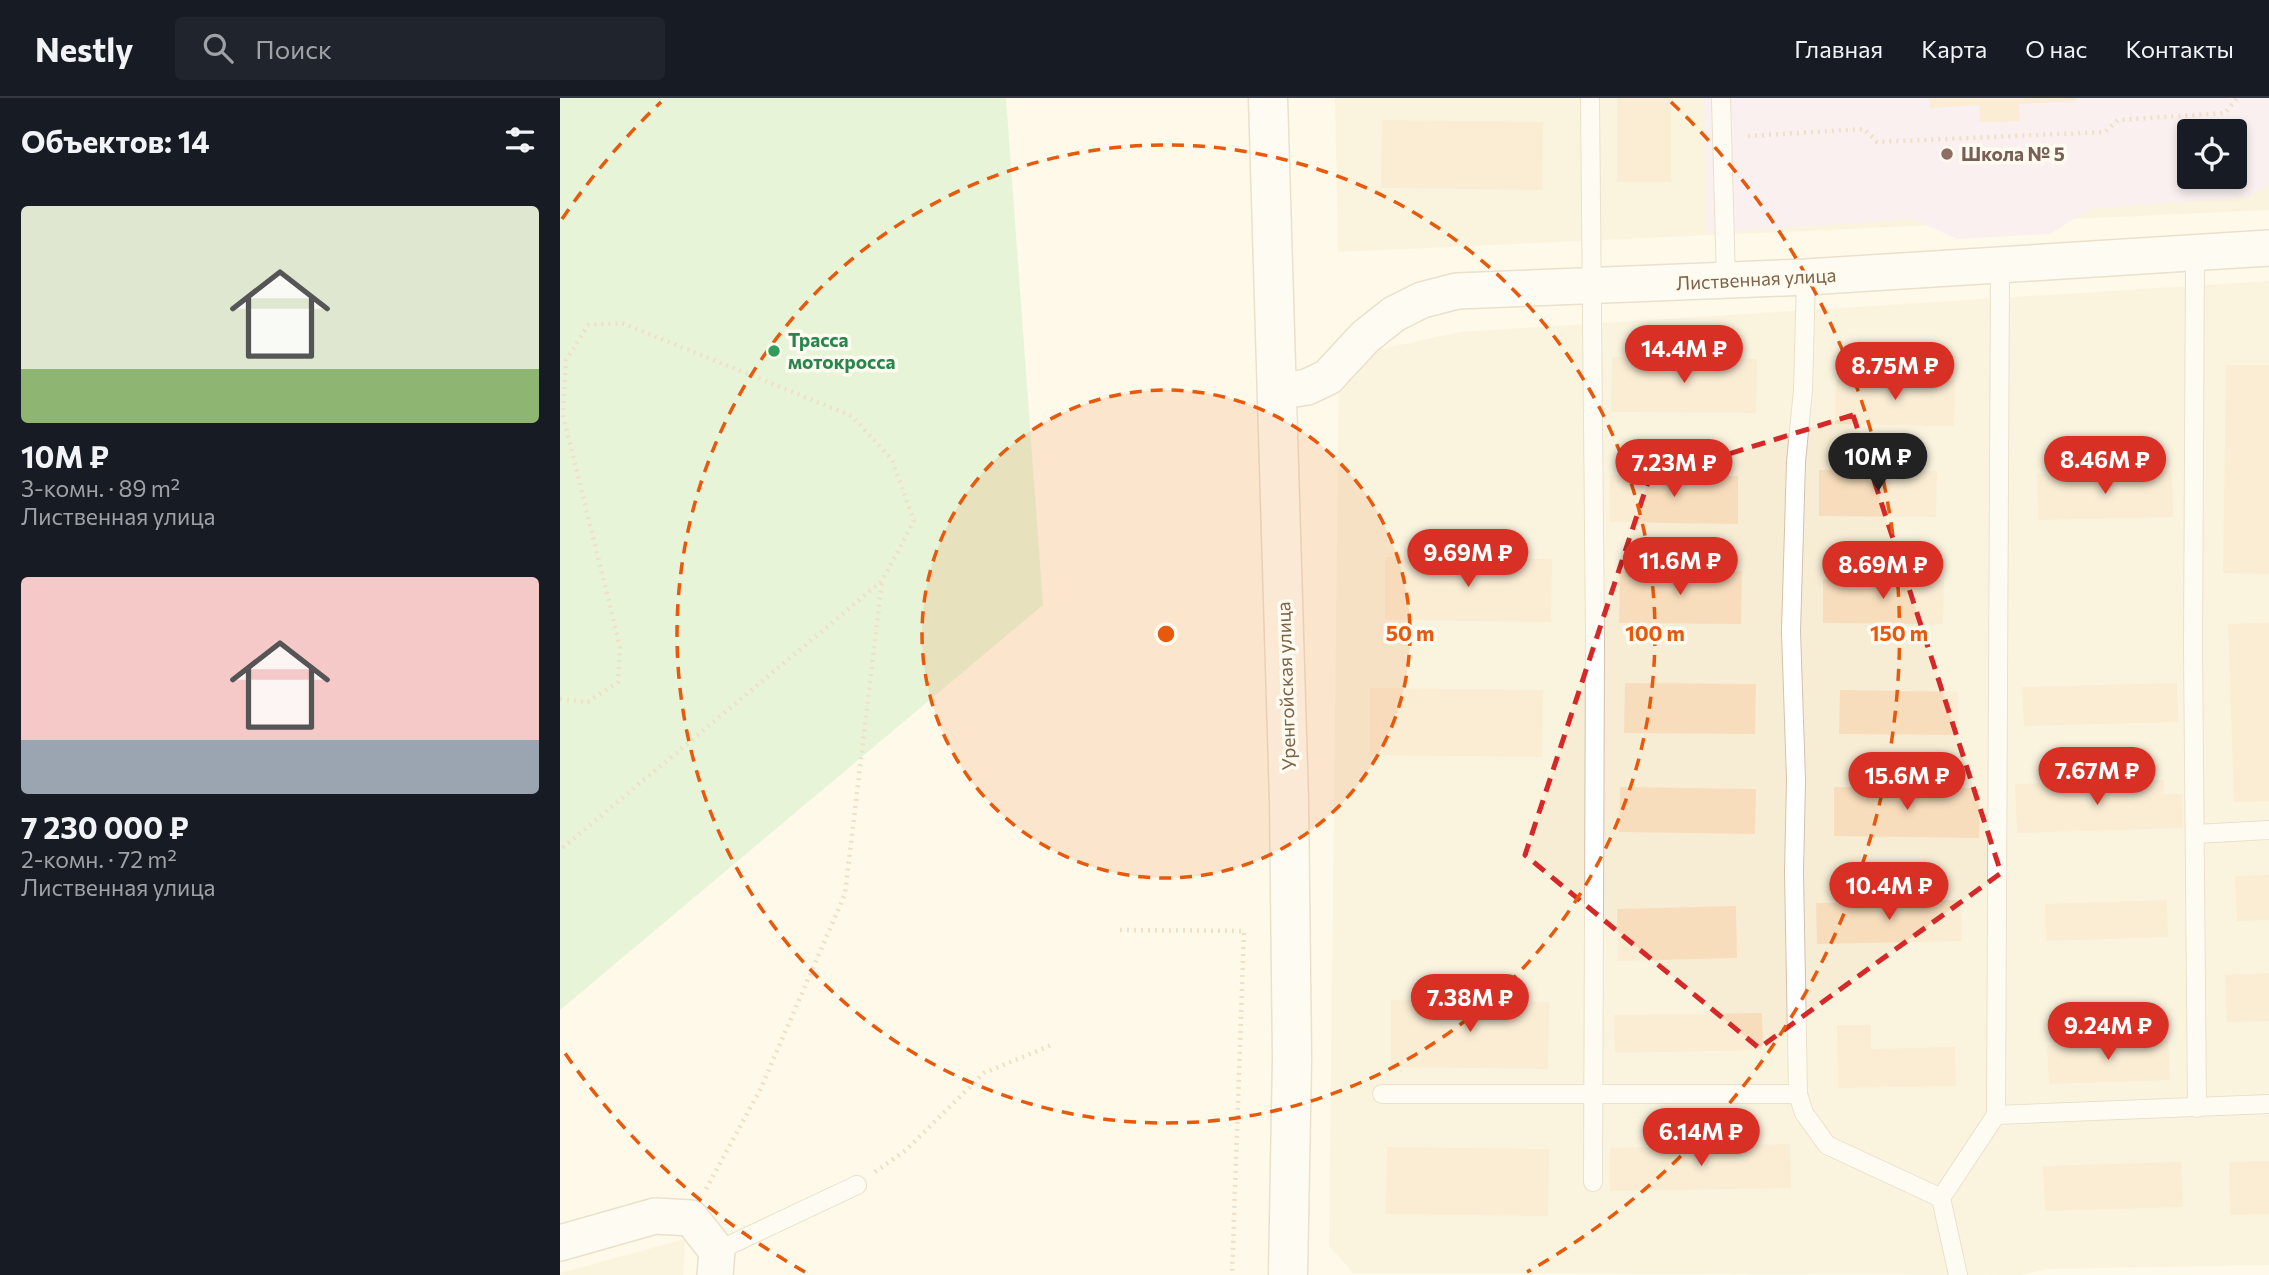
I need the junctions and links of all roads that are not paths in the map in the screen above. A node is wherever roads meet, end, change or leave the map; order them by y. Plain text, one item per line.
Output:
1 (1268, 98) edge
2 (1590, 98) edge
3 (1721, 98) edge
4 (2269, 248) edge
5 (2195, 254) junction
6 (2000, 267) junction
7 (1806, 277) junction
8 (1726, 280) junction
9 (1593, 286) junction
10 (1276, 392) junction
11 (2269, 830) edge
12 (2195, 834) junction
13 (1593, 1093) junction
14 (1382, 1094) dead end
15 (1798, 1094) junction
16 (2269, 1104) edge
17 (2197, 1108) junction
18 (1996, 1115) junction
19 (1593, 1182) dead end
20 (857, 1185) road end
21 (1941, 1198) junction
22 (560, 1243) edge
23 (716, 1263) edge
24 (1288, 1275) edge
25 (1958, 1275) edge

1 - 10 street, Уренгойская улица
2 - 9 lane
3 - 8 lane
4 - 5 street, Лиственная улица
5 - 6 street, Лиственная улица
5 - 12 lane
6 - 7 street, Лиственная улица
6 - 18 lane
7 - 8 street, Лиственная улица
7 - 15 lane
8 - 9 street, Лиственная улица
9 - 10 street, Лиственная улица
9 - 13 lane
10 - 24 street, Уренгойская улица
11 - 12 lane
12 - 17 lane
13 - 14 lane
13 - 15 lane
13 - 19 lane
15 - 21 lane
16 - 17 lane
17 - 18 lane
18 - 21 lane
20 - 23 lane
21 - 25 lane
22 - 23 street

